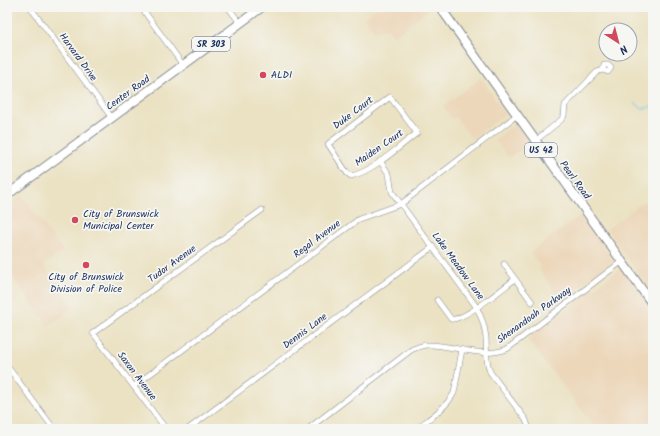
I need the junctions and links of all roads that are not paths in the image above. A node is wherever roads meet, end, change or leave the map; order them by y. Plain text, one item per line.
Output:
1 (30, 7) edge
2 (141, 7) edge
3 (228, 7) edge
4 (262, 7) edge
5 (440, 7) edge
6 (650, 7) edge
7 (653, 11) edge
8 (240, 23) junction
9 (183, 65) junction
10 (602, 70) dead end
11 (390, 97) joint
12 (517, 115) junction
13 (112, 118) junction
14 (535, 141) junction
15 (380, 161) junction
16 (351, 176) joint
17 (7, 195) edge
18 (401, 204) junction
19 (262, 210) dead end
20 (433, 247) junction
21 (622, 262) junction
22 (504, 264) dead end
23 (515, 280) junction
24 (437, 300) dead end
25 (532, 302) dead end
26 (653, 305) edge
27 (477, 308) junction
28 (93, 333) joint
29 (462, 350) junction
30 (485, 354) junction
31 (7, 366) edge
32 (134, 386) junction
33 (54, 429) edge
34 (166, 429) edge
35 (188, 429) edge
36 (308, 429) edge
37 (416, 429) edge
38 (529, 429) edge

1 - 13 street, Harvard Drive
2 - 9 street
3 - 8 street
4 - 8 main road, Center Road / SR 303
5 - 12 main road, Pearl Road / US 42
6 - 7 street
8 - 9 main road, Center Road / SR 303
9 - 13 main road, Center Road / SR 303
10 - 14 street
11 - 15 street, Maiden Court
11 - 16 street, Duke Court
12 - 14 main road, Pearl Road / US 42
12 - 18 street, Regal Avenue
13 - 17 main road, Center Road / SR 303
14 - 21 main road, Pearl Road / US 42
15 - 16 street, Maiden Court
15 - 18 street, Lake Meadow Lane
18 - 20 street, Lake Meadow Lane
18 - 32 street, Regal Avenue
19 - 28 street, Tudor Avenue
20 - 27 street, Lake Meadow Lane
20 - 35 street, Dennis Lane
21 - 26 main road, Pearl Road / US 42
21 - 30 street, Shenandoah Parkway
22 - 23 street
23 - 25 street
23 - 27 street
24 - 27 street
27 - 30 street, Lake Meadow Lane
28 - 32 street, Saxon Avenue
29 - 30 street, Shenandoah Parkway
29 - 36 street, Shenandoah Parkway
29 - 37 street
30 - 38 street, Lake Meadow Lane
31 - 33 street
32 - 34 street, Saxon Avenue

